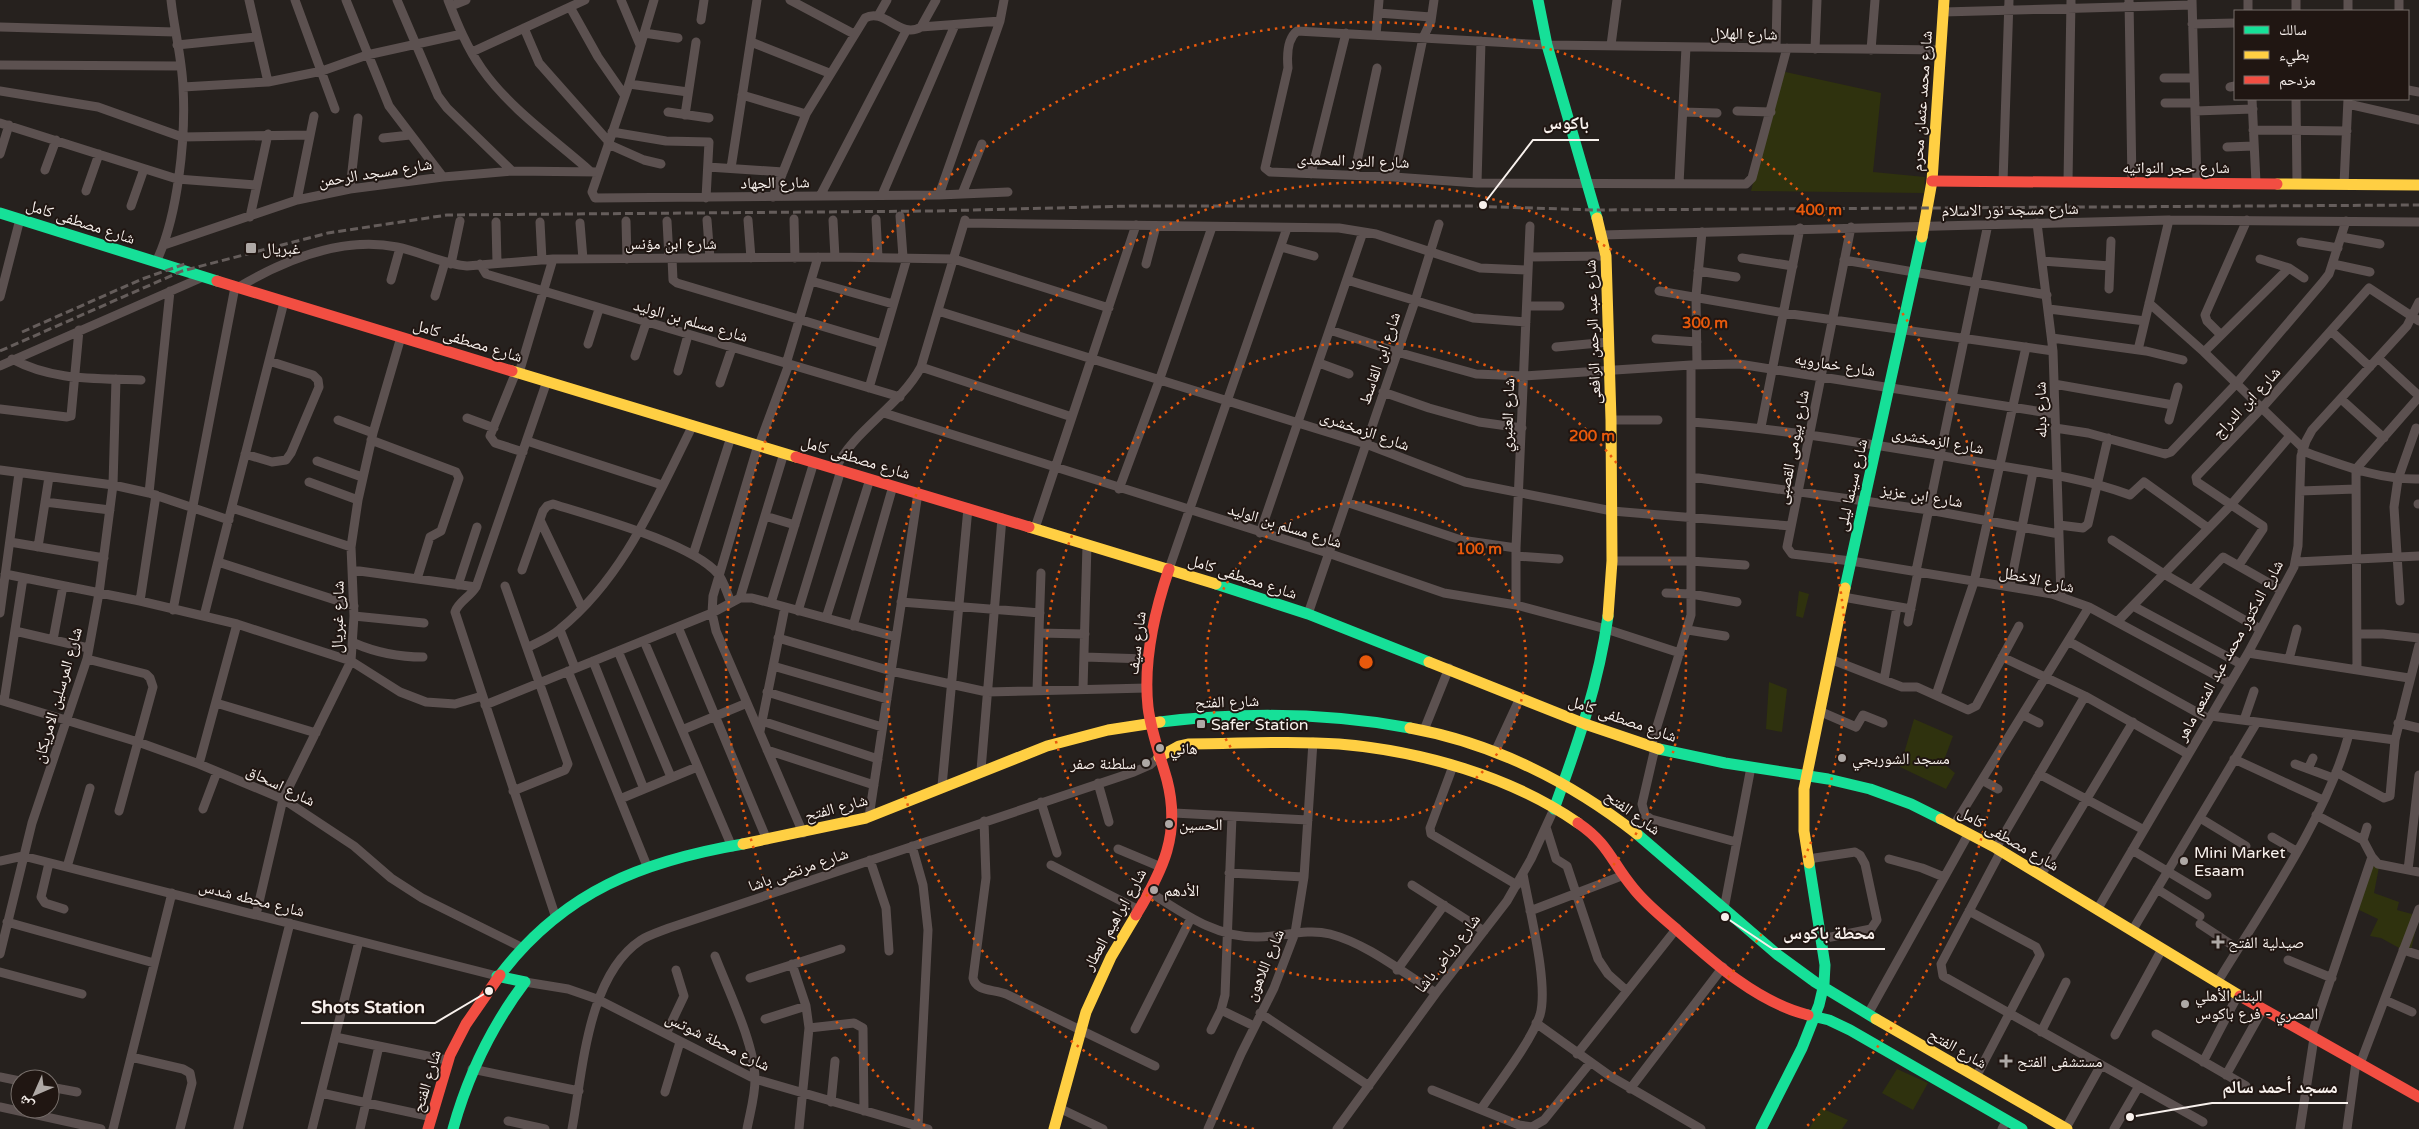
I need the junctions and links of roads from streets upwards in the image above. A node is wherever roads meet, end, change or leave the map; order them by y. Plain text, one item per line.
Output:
1 (171, 0) edge
2 (250, 0) edge
3 (295, 0) edge
4 (346, 0) edge
5 (397, 0) edge
6 (466, 0) edge
7 (585, 0) edge
8 (621, 0) edge
9 (654, 0) edge
10 (704, 0) edge
11 (757, 0) edge
12 (790, 0) edge
13 (887, 0) edge
14 (936, 0) edge
15 (1004, 0) edge
16 (1379, 0) edge
17 (1434, 0) edge
18 (1538, 0) edge
19 (1617, 0) edge
20 (1817, 0) edge
21 (1875, 0) edge
22 (2009, 0) edge
23 (1777, 1) edge
24 (2192, 2) edge
25 (449, 3) edge
26 (2129, 3) edge
27 (2071, 4) edge
28 (807, 5) edge
29 (1943, 6) edge
30 (570, 7) junction
31 (2008, 10) junction
32 (1378, 13) junction
33 (878, 16) junction
34 (1431, 17) junction
35 (701, 20) dead end
36 (1000, 21) junction
37 (2234, 23) edge
38 (2192, 24) junction
39 (955, 25) junction
40 (921, 27) junction
41 (0, 28) edge
42 (524, 28) junction
43 (906, 30) junction
44 (1301, 30) joint
45 (175, 32) junction
46 (644, 33) junction
47 (1346, 33) junction
48 (462, 34) junction
49 (854, 34) junction
50 (1376, 35) junction
51 (256, 37) junction
52 (678, 38) dead end
53 (1423, 38) junction
54 (696, 42) dead end
55 (751, 42) junction
56 (1481, 42) junction
57 (415, 44) junction
58 (177, 45) junction
59 (640, 45) junction
60 (1547, 45) junction
61 (1611, 45) junction
62 (1686, 47) junction
63 (1776, 48) junction
64 (1787, 48) junction
65 (1815, 49) junction
66 (1871, 50) junction
67 (1941, 50) junction
68 (472, 52) junction
69 (367, 55) junction
70 (0, 65) edge
71 (181, 66) junction
72 (1378, 68) dead end
73 (322, 71) junction
74 (830, 73) junction
75 (2164, 78) dead end
76 (2194, 78) junction
77 (268, 82) junction
78 (629, 84) junction
79 (183, 87) junction
80 (0, 91) edge
81 (688, 92) junction
82 (742, 95) junction
83 (625, 96) junction
84 (2252, 100) edge
85 (2296, 100) edge
86 (2348, 101) edge
87 (2164, 103) dead end
88 (2195, 107) junction
89 (335, 109) dead end
90 (2252, 109) junction
91 (668, 112) dead end
92 (1683, 112) junction
93 (1737, 112) dead end
94 (1771, 112) junction
95 (1717, 113) dead end
96 (806, 114) junction
97 (685, 115) junction
98 (314, 116) dead end
99 (358, 118) dead end
100 (709, 118) dead end
101 (2419, 120) edge
102 (4, 124) edge
103 (2254, 130) junction
104 (2296, 130) junction
105 (2347, 131) junction
106 (612, 132) junction
107 (268, 134) junction
108 (310, 135) junction
109 (410, 135) junction
110 (182, 137) junction
111 (383, 138) dead end
112 (56, 140) junction
113 (608, 143) junction
114 (982, 144) dead end
115 (2254, 146) junction
116 (2227, 147) dead end
117 (0, 154) edge
118 (99, 154) junction
119 (661, 164) dead end
120 (708, 167) junction
121 (144, 168) junction
122 (731, 168) junction
123 (45, 170) dead end
124 (512, 171) junction
125 (594, 171) junction
126 (783, 172) junction
127 (1311, 174) junction
128 (1354, 175) junction
129 (1394, 176) junction
130 (443, 177) junction
131 (177, 179) junction
132 (1932, 181) junction
133 (2003, 182) junction
134 (2068, 182) junction
135 (2132, 182) junction
136 (1477, 183) junction
137 (1587, 183) junction
138 (2197, 183) junction
139 (2256, 183) junction
140 (1679, 184) junction
141 (2297, 184) junction
142 (2344, 184) junction
143 (257, 185) junction
144 (2419, 185) edge
145 (350, 189) junction
146 (86, 191) dead end
147 (1008, 192) dead end
148 (962, 194) junction
149 (882, 195) junction
150 (939, 195) junction
151 (820, 196) junction
152 (773, 197) junction
153 (706, 198) junction
154 (297, 200) junction
155 (1929, 203) joint
156 (131, 206) dead end
157 (0, 213) edge
158 (900, 216) dead end
159 (250, 217) junction
160 (20, 219) junction
161 (794, 219) dead end
162 (876, 219) dead end
163 (708, 220) dead end
164 (748, 220) dead end
165 (834, 220) dead end
166 (2169, 220) junction
167 (2247, 220) junction
168 (460, 221) dead end
169 (626, 221) dead end
170 (667, 221) dead end
171 (2346, 221) junction
172 (496, 222) dead end
173 (540, 222) dead end
174 (2419, 222) edge
175 (580, 223) dead end
176 (2037, 223) junction
177 (1439, 224) dead end
178 (1988, 224) junction
179 (1136, 225) junction
180 (1156, 226) junction
181 (1530, 226) dead end
182 (1923, 226) junction
183 (1212, 227) junction
184 (1851, 227) junction
185 (1287, 228) junction
186 (1800, 228) junction
187 (1363, 232) junction
188 (1702, 232) junction
189 (1602, 235) junction
190 (2342, 237) junction
191 (2111, 241) dead end
192 (2301, 242) dead end
193 (2380, 244) dead end
194 (164, 245) junction
195 (1281, 247) junction
196 (400, 248) junction
197 (2338, 248) junction
198 (1430, 252) junction
199 (1314, 256) dead end
200 (1606, 256) junction
201 (835, 257) junction
202 (878, 257) junction
203 (1529, 257) junction
204 (628, 258) junction
205 (671, 258) junction
206 (710, 258) junction
207 (751, 258) junction
208 (795, 258) junction
209 (818, 258) junction
210 (905, 258) junction
211 (954, 258) junction
212 (1742, 258) dead end
213 (553, 259) junction
214 (583, 259) junction
215 (2260, 259) dead end
216 (542, 260) junction
217 (1844, 260) junction
218 (2042, 260) junction
219 (156, 262) junction
220 (448, 263) junction
221 (497, 263) junction
222 (480, 264) junction
223 (1146, 264) dead end
224 (2333, 264) junction
225 (1793, 266) junction
226 (2110, 266) junction
227 (4, 267) edge
228 (2289, 268) junction
229 (1528, 270) junction
230 (1698, 271) junction
231 (1913, 271) junction
232 (2370, 272) dead end
233 (203, 277) junction
234 (1736, 277) dead end
235 (2304, 278) dead end
236 (391, 280) dead end
237 (1347, 280) junction
238 (811, 281) junction
239 (1977, 282) junction
240 (236, 288) junction
241 (2109, 289) dead end
242 (170, 291) junction
243 (1660, 291) dead end
244 (543, 292) junction
245 (2047, 295) junction
246 (435, 296) dead end
247 (1696, 296) junction
248 (0, 298) edge
249 (1415, 301) junction
250 (284, 302) junction
251 (2419, 302) edge
252 (2149, 303) junction
253 (894, 304) junction
254 (1527, 306) junction
255 (1560, 306) dead end
256 (1109, 308) junction
257 (599, 309) junction
258 (2049, 309) junction
259 (938, 311) junction
260 (1784, 312) junction
261 (1833, 319) junction
262 (2416, 320) edge
263 (799, 321) junction
264 (2145, 321) junction
265 (646, 322) junction
266 (1526, 322) junction
267 (79, 330) junction
268 (1330, 330) junction
269 (1902, 330) junction
270 (2331, 331) junction
271 (688, 335) junction
272 (2221, 335) junction
273 (401, 337) junction
274 (2052, 338) junction
275 (1656, 339) dead end
276 (1965, 339) junction
277 (1609, 342) junction
278 (1697, 342) junction
279 (588, 344) dead end
280 (882, 344) junction
281 (1556, 347) dead end
282 (2026, 347) junction
283 (732, 348) junction
284 (2138, 350) junction
285 (2053, 351) junction
286 (1397, 352) junction
287 (2204, 352) junction
288 (635, 356) dead end
289 (2378, 358) junction
290 (12, 359) junction
291 (1092, 359) junction
292 (2183, 360) dead end
293 (269, 361) junction
294 (1319, 363) junction
295 (787, 364) junction
296 (1694, 365) junction
297 (0, 366) edge
298 (921, 367) junction
299 (2370, 367) junction
300 (1772, 369) junction
301 (1610, 370) junction
302 (678, 371) dead end
303 (517, 372) junction
304 (1349, 374) dead end
305 (75, 376) junction
306 (1524, 376) junction
307 (1821, 377) junction
308 (116, 379) junction
309 (141, 380) dead end
310 (547, 381) junction
311 (1159, 381) junction
312 (720, 384) dead end
313 (2054, 384) junction
314 (2236, 384) junction
315 (2178, 387) dead end
316 (869, 388) junction
317 (1890, 388) junction
318 (1383, 392) junction
319 (900, 397) junction
320 (1953, 397) junction
321 (2419, 397) edge
322 (2341, 399) junction
323 (1228, 403) junction
324 (2173, 405) junction
325 (2012, 407) junction
326 (0, 408) edge
327 (2262, 408) junction
328 (884, 413) junction
329 (2055, 414) junction
330 (1072, 417) junction
331 (468, 418) dead end
332 (338, 420) dead end
333 (1611, 420) junction
334 (1658, 420) dead end
335 (2169, 420) dead end
336 (1692, 422) junction
337 (1298, 423) junction
338 (693, 425) junction
339 (1760, 427) junction
340 (494, 428) junction
341 (1522, 428) junction
342 (2055, 428) junction
343 (2416, 428) dead end
344 (1810, 434) junction
345 (2290, 436) junction
346 (372, 437) junction
347 (731, 437) junction
348 (2108, 438) junction
349 (2384, 438) junction
350 (527, 441) junction
351 (1366, 444) junction
352 (758, 445) junction
353 (1877, 445) junction
354 (2302, 449) junction
355 (523, 452) junction
356 (784, 453) junction
357 (246, 454) junction
358 (1940, 456) junction
359 (318, 461) dead end
360 (814, 462) junction
361 (1998, 466) junction
362 (1054, 468) junction
363 (839, 469) junction
364 (2356, 469) junction
365 (0, 470) edge
366 (2033, 472) junction
367 (19, 473) junction
368 (2056, 476) junction
369 (49, 477) junction
370 (362, 477) junction
371 (1691, 477) junction
372 (870, 479) junction
373 (2398, 479) junction
374 (2419, 479) edge
375 (309, 482) dead end
376 (2097, 484) junction
377 (113, 485) junction
378 (662, 485) junction
379 (893, 486) junction
380 (1119, 489) junction
381 (2356, 489) junction
382 (1798, 491) junction
383 (2300, 491) junction
384 (918, 493) junction
385 (1519, 493) junction
386 (152, 494) junction
387 (358, 500) junction
388 (1864, 501) junction
389 (45, 502) junction
390 (1346, 502) junction
391 (2230, 506) junction
392 (193, 507) junction
393 (232, 508) junction
394 (968, 508) junction
395 (110, 510) junction
396 (1929, 510) junction
397 (1191, 511) junction
398 (1612, 511) junction
399 (765, 516) junction
400 (1691, 517) junction
401 (1002, 518) junction
402 (229, 520) junction
403 (540, 520) junction
404 (1987, 521) junction
405 (795, 525) junction
406 (1791, 526) junction
407 (477, 527) dead end
408 (1035, 528) junction
409 (2022, 528) junction
410 (2208, 528) junction
411 (2059, 530) junction
412 (638, 532) junction
413 (1260, 533) junction
414 (2112, 540) dead end
415 (10, 542) junction
416 (1087, 544) junction
417 (38, 547) junction
418 (351, 547) junction
419 (1516, 552) junction
420 (1328, 553) junction
421 (693, 555) junction
422 (2419, 556) edge
423 (104, 558) junction
424 (1559, 559) dead end
425 (2398, 559) junction
426 (2356, 560) junction
427 (1612, 561) junction
428 (1691, 561) junction
429 (1851, 561) junction
430 (218, 562) junction
431 (2296, 562) junction
432 (1745, 565) dead end
433 (2239, 565) junction
434 (1169, 569) junction
435 (352, 570) junction
436 (522, 570) dead end
437 (1917, 572) junction
438 (1042, 573) dead end
439 (5, 574) junction
440 (2164, 574) junction
441 (718, 575) junction
442 (23, 578) junction
443 (417, 579) junction
444 (1974, 582) junction
445 (458, 585) junction
446 (63, 586) junction
447 (505, 586) dead end
448 (476, 587) junction
449 (2010, 587) junction
450 (2192, 590) junction
451 (2281, 590) junction
452 (99, 593) junction
453 (1666, 593) dead end
454 (1691, 594) junction
455 (1842, 597) junction
456 (2061, 597) junction
457 (740, 598) junction
458 (140, 601) junction
459 (2400, 601) dead end
460 (731, 602) junction
461 (901, 602) junction
462 (1737, 602) dead end
463 (771, 603) junction
464 (1516, 605) junction
465 (354, 606) junction
466 (2133, 606) junction
467 (785, 607) junction
468 (959, 607) junction
469 (1897, 607) junction
470 (2089, 607) junction
471 (582, 608) junction
472 (1911, 609) junction
473 (173, 610) junction
474 (994, 610) junction
475 (798, 611) junction
476 (0, 613) edge
477 (712, 613) junction
478 (1040, 613) junction
479 (1308, 614) junction
480 (204, 616) junction
481 (354, 616) junction
482 (826, 618) junction
483 (1908, 622) dead end
484 (2117, 622) junction
485 (424, 623) dead end
486 (237, 624) junction
487 (853, 626) junction
488 (2019, 626) dead end
489 (678, 627) junction
490 (2297, 628) dead end
491 (1606, 629) junction
492 (2260, 629) junction
493 (560, 630) junction
494 (1688, 630) junction
495 (15, 631) junction
496 (1039, 633) junction
497 (1085, 634) junction
498 (2357, 634) junction
499 (1725, 636) dead end
500 (896, 637) junction
501 (778, 638) junction
502 (2419, 638) edge
503 (53, 640) junction
504 (644, 641) junction
505 (2068, 642) junction
506 (354, 643) junction
507 (2419, 645) edge
508 (88, 648) junction
509 (527, 648) junction
510 (618, 651) junction
511 (2248, 652) junction
512 (1680, 653) junction
513 (1084, 656) junction
514 (423, 657) dead end
515 (2002, 657) junction
516 (1830, 658) junction
517 (87, 659) junction
518 (1147, 659) junction
519 (2289, 659) junction
520 (351, 661) junction
521 (593, 661) junction
522 (2416, 663) edge
523 (2241, 664) junction
524 (773, 666) junction
525 (1449, 668) junction
526 (571, 670) junction
527 (2357, 670) junction
528 (891, 671) junction
529 (2046, 676) junction
530 (2409, 678) junction
531 (1884, 680) junction
532 (539, 683) junction
533 (2230, 683) junction
534 (952, 684) junction
535 (1147, 688) junction
536 (1084, 689) junction
537 (1037, 690) junction
538 (2254, 691) dead end
539 (768, 692) junction
540 (987, 692) junction
541 (1936, 695) junction
542 (2085, 696) junction
543 (1520, 698) junction
544 (887, 699) junction
545 (483, 700) junction
546 (2, 701) edge
547 (216, 703) junction
548 (747, 703) junction
549 (1819, 711) junction
550 (2023, 715) junction
551 (715, 716) junction
552 (2210, 718) junction
553 (68, 720) junction
554 (2244, 720) junction
555 (762, 721) junction
556 (2133, 722) junction
557 (2257, 722) junction
558 (1151, 723) junction
559 (1883, 723) dead end
560 (2039, 723) dead end
561 (2398, 723) junction
562 (1586, 724) junction
563 (882, 727) junction
564 (2419, 728) edge
565 (682, 730) junction
566 (1424, 730) junction
567 (760, 732) junction
568 (316, 733) junction
569 (2349, 734) junction
570 (2395, 740) junction
571 (138, 742) junction
572 (1313, 742) junction
573 (1653, 747) junction
574 (768, 750) junction
575 (1495, 752) junction
576 (2188, 754) junction
577 (1160, 757) junction
578 (2313, 758) dead end
579 (878, 759) junction
580 (2234, 759) junction
581 (199, 764) junction
582 (2295, 764) dead end
583 (698, 766) junction
584 (1453, 766) junction
585 (1751, 767) junction
586 (2308, 769) junction
587 (981, 770) junction
588 (217, 772) junction
589 (2039, 774) junction
590 (1807, 775) junction
591 (2335, 775) junction
592 (2419, 776) edge
593 (671, 777) junction
594 (1982, 780) junction
595 (1098, 783) junction
596 (874, 785) junction
597 (1563, 785) junction
598 (942, 786) junction
599 (90, 788) dead end
600 (644, 789) junction
601 (1998, 789) dead end
602 (513, 791) junction
603 (620, 798) junction
604 (283, 799) junction
605 (2086, 799) junction
606 (2323, 800) junction
607 (1041, 802) junction
608 (203, 809) dead end
609 (1554, 809) junction
610 (119, 811) dead end
611 (1174, 814) junction
612 (1232, 816) junction
613 (2316, 816) junction
614 (2417, 816) edge
615 (869, 817) junction
616 (2200, 818) junction
617 (1308, 820) junction
618 (984, 822) junction
619 (1109, 822) dead end
620 (1954, 825) junction
621 (1546, 827) junction
622 (2367, 828) dead end
623 (2144, 830) junction
624 (803, 833) junction
625 (1969, 833) junction
626 (2272, 837) dead end
627 (767, 840) junction
628 (2363, 840) junction
629 (1736, 842) junction
630 (912, 846) junction
631 (2246, 846) dead end
632 (732, 847) junction
633 (1998, 849) junction
634 (1118, 850) dead end
635 (2132, 850) junction
636 (2296, 851) junction
637 (1057, 853) dead end
638 (22, 856) junction
639 (2372, 858) junction
640 (1808, 859) junction
641 (1888, 859) dead end
642 (870, 860) junction
643 (0, 861) edge
644 (49, 863) junction
645 (1051, 864) dead end
646 (647, 866) junction
647 (67, 867) junction
648 (1161, 867) junction
649 (2408, 870) junction
650 (2168, 871) junction
651 (2419, 872) edge
652 (1229, 873) junction
653 (1523, 874) junction
654 (1624, 875) junction
655 (2041, 875) junction
656 (1304, 877) junction
657 (1944, 877) junction
658 (1412, 885) dead end
659 (1517, 885) junction
660 (2157, 890) junction
661 (1148, 891) junction
662 (1576, 893) junction
663 (172, 894) junction
664 (2207, 895) dead end
665 (1444, 906) junction
666 (64, 909) dead end
667 (1137, 909) junction
668 (1724, 909) junction
669 (2419, 909) edge
670 (2097, 910) junction
671 (1530, 911) junction
672 (1969, 911) junction
673 (256, 915) junction
674 (556, 918) junction
675 (1191, 918) junction
676 (8, 922) junction
677 (290, 923) junction
678 (1677, 928) junction
679 (1484, 931) junction
680 (2132, 931) junction
681 (1295, 933) junction
682 (1227, 934) junction
683 (1821, 939) junction
684 (359, 941) junction
685 (523, 948) junction
686 (842, 949) dead end
687 (2162, 949) junction
688 (2238, 949) junction
689 (2403, 950) junction
690 (889, 951) dead end
691 (0, 954) edge
692 (2419, 955) edge
693 (715, 956) dead end
694 (2288, 960) dead end
695 (154, 963) junction
696 (792, 964) junction
697 (1723, 967) junction
698 (676, 970) dead end
699 (1397, 970) junction
700 (0, 972) edge
701 (498, 976) junction
702 (750, 978) dead end
703 (2332, 978) junction
704 (525, 982) junction
705 (2066, 982) dead end
706 (2217, 983) junction
707 (1825, 986) junction
708 (1627, 991) junction
709 (1436, 993) junction
710 (82, 994) dead end
711 (2238, 996) junction
712 (597, 999) junction
713 (2384, 1000) junction
714 (806, 1006) junction
715 (2263, 1009) junction
716 (1221, 1010) junction
717 (2412, 1012) dead end
718 (1260, 1013) junction
719 (1868, 1014) junction
720 (2010, 1014) junction
721 (1816, 1017) junction
722 (765, 1019) dead end
723 (1536, 1023) junction
724 (1254, 1026) junction
725 (809, 1028) junction
726 (1079, 1029) junction
727 (1135, 1029) dead end
728 (1211, 1030) dead end
729 (2041, 1032) junction
730 (666, 1034) junction
731 (2156, 1034) dead end
732 (2115, 1035) dead end
733 (335, 1036) junction
734 (2312, 1037) junction
735 (680, 1042) junction
736 (379, 1046) junction
737 (1577, 1054) junction
738 (131, 1058) junction
739 (448, 1060) junction
740 (835, 1060) dead end
741 (2204, 1062) junction
742 (1590, 1063) junction
743 (2358, 1063) junction
744 (2101, 1065) junction
745 (1155, 1066) dead end
746 (472, 1069) junction
747 (2226, 1075) junction
748 (1976, 1077) junction
749 (755, 1079) junction
750 (1369, 1086) junction
751 (2139, 1086) junction
752 (2246, 1086) dead end
753 (60, 1089) edge
754 (1630, 1089) junction
755 (1432, 1090) dead end
756 (579, 1091) junction
757 (77, 1092) dead end
758 (321, 1092) junction
759 (665, 1092) dead end
760 (804, 1094) junction
761 (2419, 1097) edge
762 (366, 1102) junction
763 (831, 1102) junction
764 (0, 1108) edge
765 (1059, 1108) junction
766 (1481, 1110) junction
767 (864, 1111) junction
768 (432, 1117) junction
769 (891, 1119) junction
770 (508, 1122) dead end
771 (2203, 1122) dead end
772 (2004, 1125) edge
773 (918, 1126) junction
774 (101, 1129) edge
775 (113, 1129) edge
776 (180, 1129) edge
777 (238, 1129) edge
778 (312, 1129) edge
779 (360, 1129) edge
780 (428, 1129) edge
781 (453, 1129) edge
782 (545, 1129) edge
783 (572, 1129) edge
784 (747, 1129) edge
785 (798, 1129) edge
786 (890, 1129) edge
787 (928, 1129) edge
788 (1054, 1129) edge
789 (1103, 1129) edge
790 (1208, 1129) edge
791 (1337, 1129) edge
792 (1701, 1129) edge
793 (1761, 1129) edge
794 (2022, 1129) edge
795 (2067, 1129) edge
796 (2114, 1129) edge
797 (2300, 1129) edge
798 (2347, 1129) edge

1 - 45 street
2 - 51 street
3 - 73 street
4 - 69 street
5 - 57 street
6 - 25 street
7 - 30 street
8 - 59 street
9 - 46 street
10 - 35 street
11 - 55 street
12 - 28 street
13 - 33 street
14 - 40 street
15 - 36 street
16 - 32 street
17 - 34 street
18 - 60 street, شارع عبد الرحمن الرافعى
19 - 61 street
20 - 65 street
21 - 66 street
22 - 31 street
23 - 63 street
24 - 26 street
24 - 38 street
25 - 48 street
26 - 27 street
26 - 135 street
27 - 31 street
27 - 134 street
28 - 49 street
29 - 31 street
29 - 67 street, شارع محمد عثمان محرم
30 - 42 street
30 - 83 street
31 - 133 street
32 - 34 street
32 - 50 street
33 - 43 street
33 - 49 street
34 - 53 street
36 - 39 street
36 - 150 street
37 - 38 street
38 - 76 street
39 - 40 street
39 - 149 street
40 - 43 street
41 - 45 street
42 - 68 street
42 - 113 street
43 - 151 street
44 - 47 street, شارع الهلال
44 - 127 street, شارع النور المحمدى
45 - 58 street
46 - 52 street
46 - 59 street
47 - 50 street, شارع الهلال
47 - 127 street
48 - 57 street
48 - 68 street
49 - 74 street
50 - 53 street, شارع الهلال
51 - 58 street
51 - 77 street
53 - 56 street, شارع الهلال
53 - 129 street
54 - 81 street
55 - 74 street
55 - 82 street
56 - 60 street, شارع الهلال
56 - 136 street
57 - 69 street
57 - 124 street
58 - 71 street
59 - 78 street
60 - 61 street, شارع الهلال
60 - 137 street, شارع عبد الرحمن الرافعى
61 - 62 street, شارع الهلال
62 - 63 street, شارع الهلال
62 - 92 street
63 - 64 street, شارع الهلال
64 - 65 street, شارع الهلال
64 - 94 street
65 - 66 street, شارع الهلال
66 - 67 street, شارع الهلال
67 - 132 street, شارع محمد عثمان محرم
68 - 125 street
69 - 73 street
69 - 109 street
70 - 71 street
71 - 79 street
72 - 128 street
73 - 77 street
73 - 89 street
74 - 96 street
75 - 76 street
76 - 88 street
77 - 79 street
78 - 81 street
78 - 83 street
79 - 110 street
80 - 110 street
81 - 97 street
82 - 96 street
82 - 122 street
83 - 106 street
84 - 90 street
85 - 104 street
86 - 101 street
86 - 105 street
87 - 88 street
88 - 90 street
88 - 138 street
90 - 103 street
91 - 97 street
92 - 95 street
92 - 140 street
93 - 94 street
94 - 140 street, شارع النور المحمدى
96 - 126 street
97 - 100 street
98 - 108 street
99 - 145 street
102 - 112 street
102 - 117 street
103 - 104 street
103 - 115 street
104 - 105 street
104 - 141 street
105 - 142 street
106 - 113 street
106 - 120 street
107 - 108 street
107 - 110 street
107 - 143 street
108 - 154 street
109 - 111 street
109 - 130 street
110 - 131 street
112 - 118 street
112 - 123 street
113 - 119 street
113 - 125 street
114 - 148 street
115 - 116 street
115 - 139 street
118 - 121 street
118 - 146 street
120 - 122 street
120 - 153 street
121 - 131 street
121 - 156 street
122 - 126 street
124 - 125 street, شارع مسجد الرحمن
124 - 130 street, شارع مسجد الرحمن
125 - 153 street, شارع الجهاد
126 - 152 street
127 - 128 street, شارع النور المحمدى
128 - 129 street, شارع النور المحمدى
129 - 136 street, شارع النور المحمدى
130 - 145 street, شارع مسجد الرحمن
131 - 143 street
131 - 194 street
132 - 133 street, شارع حجر النواتيه
132 - 155 street, شارع محمد عثمان محرم
133 - 134 street, شارع حجر النواتيه
134 - 135 street, شارع حجر النواتيه
135 - 138 street, شارع حجر النواتيه
136 - 137 street, شارع النور المحمدى
137 - 140 street, شارع النور المحمدى
137 - 189 street, شارع عبد الرحمن الرافعى
138 - 139 street, شارع حجر النواتيه
139 - 141 street, شارع حجر النواتيه
141 - 142 street, شارع حجر النواتيه
142 - 144 street, شارع حجر النواتيه
143 - 159 street
145 - 154 street, شارع مسجد الرحمن
147 - 148 street, شارع الجهاد
148 - 150 street, شارع الجهاد
149 - 150 street, شارع الجهاد
149 - 151 street, شارع الجهاد
151 - 152 street, شارع الجهاد
152 - 153 street, شارع الجهاد
154 - 159 street, شارع مسجد الرحمن
155 - 182 street, شارع سينما ليلى
157 - 160 street, شارع مصطفى كامل
158 - 210 street
159 - 194 street, شارع مسجد الرحمن
160 - 219 street, شارع مصطفى كامل
160 - 227 street
161 - 208 street
162 - 202 street
163 - 206 street
164 - 207 street
165 - 201 street
166 - 167 street, شارع مسجد نور الاسلام
166 - 176 street, شارع مسجد نور الاسلام
166 - 252 street
167 - 171 street, شارع مسجد نور الاسلام
167 - 272 street
168 - 220 street
169 - 204 street
170 - 205 street
171 - 174 street, شارع مسجد نور الاسلام
171 - 190 street
172 - 221 street
173 - 216 street
175 - 214 street
176 - 178 street, شارع مسجد نور الاسلام
176 - 218 street, شارع دبله
177 - 198 street, شارع ابن القاسط
178 - 182 street, شارع مسجد نور الاسلام
178 - 239 street
179 - 180 street
179 - 211 street
179 - 256 street
180 - 183 street
180 - 223 street
181 - 203 street, شارع العنبري
182 - 184 street, شارع مسجد نور الاسلام
182 - 231 street, شارع سينما ليلى
183 - 185 street
183 - 311 street
184 - 186 street, شارع مسجد نور الاسلام
184 - 217 street, شارع بيومى القصبى
185 - 187 street
185 - 195 street
186 - 188 street, شارع مسجد نور الاسلام
186 - 225 street
187 - 198 street
187 - 237 street
188 - 189 street, شارع مسجد نور الاسلام
188 - 230 street
189 - 200 street, شارع عبد الرحمن الرافعى
190 - 193 street
190 - 197 street
191 - 226 street
192 - 197 street
194 - 219 street
195 - 199 street
195 - 323 street
196 - 220 street, شارع ابن مؤنس
196 - 236 street
196 - 240 street, شارع ابن مؤنس
197 - 224 street
198 - 229 street
198 - 249 street, شارع ابن القاسط
200 - 203 street
200 - 277 street, شارع عبد الرحمن الرافعى
201 - 202 street, شارع ابن مؤنس
201 - 209 street, شارع ابن مؤنس
202 - 210 street, شارع ابن مؤنس
203 - 229 street, شارع العنبري
204 - 205 street, شارع ابن مؤنس
204 - 214 street, شارع ابن مؤنس
205 - 206 street, شارع ابن مؤنس
205 - 263 street
206 - 207 street, شارع ابن مؤنس
207 - 208 street, شارع ابن مؤنس
208 - 209 street, شارع ابن مؤنس
209 - 238 street
210 - 211 street, شارع ابن مؤنس
210 - 253 street
211 - 256 street, شارع ابن مؤنس
211 - 259 street
212 - 225 street
213 - 214 street, شارع ابن مؤنس
213 - 216 street, شارع ابن مؤنس
213 - 244 street
215 - 228 street
216 - 221 street, شارع ابن مؤنس
217 - 231 street
217 - 261 street, شارع بيومى القصبى
218 - 226 street
218 - 245 street, شارع دبله
219 - 233 street, شارع مصطفى كامل
220 - 222 street, شارع ابن مؤنس
220 - 246 street
221 - 222 street, شارع ابن مؤنس
222 - 244 street, شارع مسلم بن الوليد
224 - 232 street
224 - 314 street
225 - 260 street
226 - 241 street
227 - 248 street
228 - 235 street
228 - 272 street
229 - 254 street, شارع العنبري
230 - 234 street
230 - 247 street
231 - 239 street
231 - 269 street, شارع سينما ليلى
233 - 240 street, شارع مصطفى كامل
233 - 242 street
237 - 249 street
237 - 268 street
238 - 253 street
238 - 263 street
239 - 245 street
239 - 276 street
240 - 250 street, شارع مصطفى كامل
240 - 392 street
242 - 267 street
242 - 386 street
243 - 247 street
244 - 257 street, شارع مسلم بن الوليد
244 - 303 street
245 - 258 street, شارع دبله
247 - 260 street
247 - 278 street
249 - 266 street
249 - 286 street, شارع ابن القاسط
250 - 273 street, شارع مصطفى كامل
250 - 293 street
251 - 262 street, شارع الدكتور محمد عبد المنعم ماهر
252 - 264 street
252 - 287 street
253 - 280 street
254 - 255 street
254 - 266 street, شارع العنبري
256 - 291 street
257 - 265 street, شارع مسلم بن الوليد
257 - 279 street
258 - 264 street
258 - 274 street, شارع دبله
259 - 291 street, شارع الزمخشرى
259 - 298 street
260 - 261 street
260 - 300 street
261 - 269 street
261 - 307 street, شارع بيومى القصبى
262 - 270 street, شارع ابن الدراج
262 - 289 street, شارع الدكتور محمد عبد المنعم ماهر
263 - 280 street
263 - 295 street
264 - 284 street
265 - 271 street, شارع مسلم بن الوليد
265 - 288 street
266 - 306 street, شارع العنبري
267 - 290 street
267 - 305 street
268 - 286 street, شارع خمارويه
268 - 294 street
269 - 276 street
269 - 317 street, شارع سينما ليلى
270 - 299 street
270 - 327 street, شارع ابن الدراج
271 - 283 street, شارع مسلم بن الوليد
271 - 302 street
272 - 287 street
273 - 303 street, شارع مصطفى كامل
273 - 346 street, شارع غبريال
274 - 284 street
274 - 285 street, شارع دبله
275 - 278 street
276 - 282 street
276 - 320 street
277 - 281 street
277 - 301 street, شارع عبد الرحمن الرافعى
278 - 296 street
280 - 316 street
282 - 285 street
282 - 325 street
283 - 295 street, شارع مسلم بن الوليد
283 - 312 street
284 - 292 street
285 - 313 street, شارع دبله
286 - 306 street, شارع خمارويه
286 - 318 street, شارع ابن القاسط
287 - 314 street
289 - 299 street, شارع الدكتور محمد عبد المنعم ماهر
289 - 321 street
290 - 297 street
290 - 305 street
291 - 311 street, شارع الزمخشرى
291 - 330 street
293 - 357 street
293 - 357 street
294 - 304 street
294 - 337 street
295 - 316 street, شارع مسلم بن الوليد
295 - 352 street
296 - 300 street, شارع خمارويه
296 - 301 street, شارع خمارويه
296 - 336 street
298 - 319 street
298 - 330 street
299 - 322 street, شارع الدكتور محمد عبد المنعم ماهر
300 - 307 street, شارع خمارويه
300 - 339 street
301 - 306 street, شارع خمارويه
301 - 333 street, شارع عبد الرحمن الرافعى
303 - 310 street, شارع مصطفى كامل
303 - 340 street
305 - 308 street
305 - 326 street
306 - 341 street, شارع العنبري
307 - 317 street, شارع خمارويه
307 - 344 street, شارع بيومى القصبى
308 - 309 street
308 - 377 street, شارع المرسلين الامريكان
310 - 338 street, شارع مصطفى كامل
310 - 350 street
311 - 323 street, شارع الزمخشرى
311 - 380 street
313 - 324 street
313 - 329 street, شارع دبله
314 - 327 street
314 - 348 street
315 - 324 street
316 - 319 street, شارع مسلم بن الوليد
317 - 320 street, شارع خمارويه
317 - 353 street, شارع سينما ليلى
318 - 341 street
318 - 351 street, شارع ابن القاسط
319 - 328 street
320 - 325 street, شارع خمارويه
320 - 358 street
321 - 349 street
322 - 349 street
322 - 354 street, شارع الدكتور محمد عبد المنعم ماهر
323 - 337 street, شارع الزمخشرى
323 - 397 street
324 - 335 street
325 - 329 street, شارع خمارويه
325 - 361 street
327 - 345 street
327 - 391 street, شارع ابن الدراج
328 - 362 street, شارع مسلم بن الوليد
328 - 363 street
329 - 342 street, شارع دبله
330 - 362 street
331 - 340 street
332 - 346 street
333 - 334 street
333 - 398 street, شارع عبد الرحمن الرافعى
336 - 339 street, شارع الزمخشرى
336 - 371 street
337 - 351 street, شارع الزمخشرى
337 - 413 street
338 - 347 street, شارع مصطفى كامل
338 - 378 street
339 - 344 street, شارع الزمخشرى
340 - 355 street
341 - 385 street, شارع العنبري
342 - 348 street
342 - 368 street, شارع دبله
343 - 373 street
344 - 353 street, شارع الزمخشرى
344 - 382 street, شارع بيومى القصبى
345 - 354 street
345 - 391 street
346 - 370 street, شارع غبريال
346 - 443 street
347 - 352 street, شارع مصطفى كامل
347 - 421 street
348 - 376 street
349 - 364 street
350 - 355 street
350 - 378 street
351 - 385 street, شارع الزمخشرى
351 - 390 street, شارع ابن القاسط
352 - 356 street, شارع مصطفى كامل
352 - 441 street
353 - 358 street, شارع الزمخشرى
353 - 388 street, شارع سينما ليلى
354 - 364 street
354 - 383 street, شارع الدكتور محمد عبد المنعم ماهر
355 - 448 street
356 - 360 street, شارع مصطفى كامل
356 - 399 street
357 - 393 street
358 - 361 street, شارع الزمخشرى
358 - 396 street
359 - 370 street
360 - 363 street, شارع مصطفى كامل
360 - 405 street
361 - 366 street, شارع الزمخشرى
361 - 404 street
362 - 380 street, شارع مسلم بن الوليد
362 - 408 street
363 - 372 street, شارع مصطفى كامل
363 - 475 street
364 - 373 street
364 - 381 street
365 - 367 street
366 - 368 street, شارع الزمخشرى
366 - 409 street
367 - 369 street
367 - 415 street
368 - 376 street, شارع الزمخشرى
368 - 411 street, شارع دبله
369 - 377 street
369 - 389 street
370 - 387 street, شارع غبريال
371 - 382 street, شارع ابن عزيز
371 - 400 street
372 - 379 street, شارع مصطفى كامل
372 - 482 street
373 - 374 street
373 - 425 street
375 - 387 street
376 - 410 street, شارع الزمخشرى
376 - 411 street, شارع ابن عزيز
377 - 386 street
377 - 395 street, شارع المرسلين الامريكان
378 - 412 street
379 - 384 street, شارع مصطفى كامل
379 - 487 street
380 - 397 street, شارع مسلم بن الوليد
381 - 383 street
381 - 426 street
382 - 388 street, شارع ابن عزيز
382 - 406 street, شارع بيومى القصبى
383 - 431 street, شارع الدكتور محمد عبد المنعم ماهر
384 - 394 street, شارع مصطفى كامل
384 - 461 street
385 - 398 street, شارع الزمخشرى
385 - 419 street, شارع العنبري
386 - 392 street
386 - 458 street
387 - 418 street, شارع غبريال
388 - 396 street, شارع ابن عزيز
388 - 429 street, شارع سينما ليلى
389 - 395 street
389 - 417 street
390 - 419 street
390 - 420 street, شارع ابن القاسط
391 - 410 street
391 - 433 street, شارع ابن الدراج
392 - 402 street
392 - 473 street
393 - 402 street
393 - 418 street
394 - 401 street, شارع مصطفى كامل
394 - 468 street
395 - 423 street, شارع المرسلين الامريكان
396 - 404 street, شارع ابن عزيز
396 - 437 street
397 - 413 street, شارع مسلم بن الوليد
397 - 434 street
398 - 400 street, شارع الزمخشرى
398 - 427 street, شارع عبد الرحمن الرافعى
399 - 405 street
399 - 457 street
400 - 406 street, شارع الزمخشرى
400 - 428 street
401 - 408 street, شارع مصطفى كامل
401 - 474 street
402 - 430 street
403 - 412 street
403 - 436 street
403 - 471 street
404 - 409 street, شارع ابن عزيز
404 - 444 street
405 - 463 street
406 - 429 street, شارع بيومى القصبى
407 - 445 street
408 - 416 street, شارع مصطفى كامل
409 - 411 street, شارع ابن عزيز
409 - 449 street
410 - 440 street
411 - 456 street, شارع دبله
412 - 421 street
412 - 471 street
413 - 420 street, شارع مسلم بن الوليد
414 - 440 street
415 - 417 street
415 - 439 street
416 - 434 street, شارع مصطفى كامل
416 - 497 street
417 - 423 street
418 - 435 street, شارع غبريال
419 - 424 street
419 - 464 street, شارع العنبري
420 - 464 street, شارع مسلم بن الوليد
420 - 479 street, شارع ابن القاسط
421 - 441 street
422 - 425 street
423 - 452 street, شارع المرسلين الامريكان
425 - 426 street
425 - 459 street
426 - 431 street
426 - 498 street
427 - 428 street
427 - 491 street, شارع عبد الرحمن الرافعى
428 - 432 street
428 - 454 street
429 - 437 street, شارع الاخطل
429 - 455 street, شارع سينما ليلى
430 - 465 street
430 - 480 street
431 - 451 street, شارع الدكتور محمد عبد المنعم ماهر
433 - 450 street
433 - 451 street
434 - 479 street, شارع مصطفى كامل
434 - 518 street, شارع سيف
435 - 443 street
435 - 465 street, شارع غبريال
437 - 444 street, شارع الاخطل
437 - 472 street
438 - 478 street
439 - 442 street
439 - 476 street
440 - 450 street
440 - 466 street
441 - 460 street
441 - 477 street
442 - 446 street
442 - 495 street
443 - 445 street
444 - 449 street, شارع الاخطل
444 - 541 street
445 - 448 street
446 - 452 street
446 - 503 street
447 - 509 street
448 - 545 street
449 - 456 street, شارع الاخطل
450 - 492 street
451 - 492 street, شارع الدكتور محمد عبد المنعم ماهر
452 - 458 street
452 - 508 street, شارع المرسلين الامريكان
453 - 454 street
454 - 462 street
454 - 494 street
455 - 469 street
455 - 516 street, شارع سينما ليلى
456 - 470 street, شارع الاخطل
457 - 460 street
457 - 463 street
458 - 473 street
460 - 477 street
461 - 468 street
461 - 500 street
463 - 467 street
464 - 491 street, شارع مسلم بن الوليد
465 - 481 street, شارع غبريال
466 - 484 street
466 - 523 street
467 - 475 street
467 - 501 street
468 - 474 street
468 - 534 street
469 - 472 street
469 - 531 street
470 - 484 street, شارع الاخطل
470 - 505 street
471 - 493 street
472 - 483 street
473 - 480 street
474 - 478 street
474 - 540 street
475 - 482 street
477 - 489 street
477 - 548 street
478 - 496 street
479 - 525 street, شارع مصطفى كامل
480 - 486 street
481 - 485 street
481 - 506 street, شارع غبريال
482 - 487 street
484 - 533 street, شارع الاخطل
486 - 520 street
486 - 547 street
487 - 500 street
488 - 515 street
489 - 504 street
489 - 551 street
490 - 519 street
491 - 512 street, شارع مسلم بن الوليد
491 - 562 street, شارع عبد الرحمن الرافعى
492 - 511 street, شارع الدكتور محمد عبد المنعم ماهر
493 - 509 street
493 - 526 street
494 - 499 street
494 - 512 street
495 - 503 street
495 - 546 street
496 - 497 street
496 - 537 street
497 - 513 street
498 - 502 street
498 - 527 street
500 - 528 street
501 - 524 street
501 - 528 street
503 - 508 street
504 - 510 street
504 - 565 street
505 - 529 street
505 - 552 street
506 - 514 street
506 - 520 street, شارع غبريال
507 - 522 street
508 - 517 street, شارع المرسلين الامريكان
509 - 532 street
510 - 521 street
510 - 593 street
511 - 519 street
511 - 523 street, شارع الدكتور محمد عبد المنعم ماهر
512 - 573 street
513 - 518 street
513 - 536 street
515 - 529 street
515 - 541 street
516 - 531 street
516 - 549 street, شارع سينما ليلى
517 - 553 street, شارع المرسلين الامريكان
517 - 571 street
518 - 535 street, شارع سيف
519 - 527 street
520 - 545 street
520 - 568 street, شارع غبريال
521 - 526 street
521 - 600 street
522 - 530 street
523 - 533 street, شارع الدكتور محمد عبد المنعم ماهر
524 - 539 street
524 - 544 street
525 - 543 street, شارع مصطفى كامل
525 - 566 street
526 - 532 street
526 - 603 street
527 - 530 street
528 - 534 street
528 - 544 street
529 - 542 street
529 - 550 street
530 - 561 street
531 - 541 street
532 - 545 street
532 - 602 street
533 - 552 street, شارع الدكتور محمد عبد المنعم ماهر
534 - 540 street
534 - 598 street
535 - 536 street
535 - 558 street, شارع سيف
536 - 537 street
537 - 540 street
538 - 554 street
539 - 555 street
539 - 563 street
540 - 587 street
542 - 556 street
542 - 589 street
543 - 562 street, شارع مصطفى كامل
543 - 575 street
544 - 563 street
545 - 602 street
546 - 553 street, شارع اسحاق
547 - 568 street
547 - 581 street
548 - 551 street
548 - 567 street
549 - 559 street
549 - 590 street, شارع سينما ليلى
550 - 560 street
550 - 594 street
551 - 565 street
551 - 627 street
552 - 554 street
552 - 576 street, شارع الدكتور محمد عبد المنعم ماهر
553 - 571 street, شارع اسحاق
553 - 638 street, شارع المرسلين الامريكان
554 - 557 street
555 - 567 street
555 - 579 street
556 - 576 street
556 - 605 street
557 - 569 street
557 - 580 street
558 - 566 street, شارع الفتح
558 - 577 street, شارع ابراهيم العطار
558 - 587 street, شارع الفتح
561 - 564 street
561 - 570 street
562 - 573 street, شارع مصطفى كامل
562 - 597 street, شارع عبد الرحمن الرافعى
563 - 579 street
565 - 583 street
566 - 575 street, شارع الفتح
567 - 574 street
568 - 604 street, شارع غبريال
569 - 570 street
569 - 591 street
570 - 591 street
571 - 581 street, شارع اسحاق
571 - 610 street
572 - 577 street
572 - 584 street
572 - 617 street, شارع اللاهون
573 - 585 street, شارع مصطفى كامل
573 - 629 street
574 - 596 street
574 - 624 street
575 - 597 street, شارع الفتح
576 - 623 street, شارع الدكتور محمد عبد المنعم ماهر
577 - 595 street, شارع مرتضى باشا
577 - 611 street, شارع ابراهيم العطار
578 - 586 street
579 - 596 street
580 - 606 street
580 - 616 street
581 - 588 street, شارع اسحاق
582 - 586 street
583 - 593 street
583 - 632 street
584 - 609 street
584 - 659 street
585 - 590 street, شارع مصطفى كامل
585 - 629 street
586 - 591 street
587 - 598 street, شارع الفتح
588 - 604 street, شارع اسحاق
588 - 608 street
589 - 605 street
589 - 633 street
590 - 620 street, شارع مصطفى كامل
590 - 640 street, شارع سينما ليلى
591 - 606 street
592 - 614 street
593 - 600 street
594 - 601 street
594 - 620 street
595 - 607 street, شارع مرتضى باشا
595 - 619 street
596 - 615 street
597 - 609 street, شارع رياض باشا
597 - 668 street, شارع الفتح
598 - 615 street, شارع الفتح
599 - 647 street
600 - 603 street
602 - 674 street
603 - 646 street
604 - 673 street, شارع غبريال
604 - 685 street, شارع اسحاق
605 - 623 street
605 - 655 street
606 - 613 street
607 - 618 street, شارع مرتضى باشا
607 - 637 street
609 - 621 street, شارع رياض باشا
609 - 654 street
611 - 612 street
611 - 648 street, شارع ابراهيم العطار
612 - 617 street
612 - 652 street
613 - 628 street
613 - 636 street
614 - 649 street
615 - 624 street, شارع الفتح
616 - 631 street
616 - 650 street
617 - 656 street, شارع اللاهون
618 - 630 street, شارع مرتضى باشا
618 - 726 street
620 - 625 street, شارع مصطفى كامل
621 - 653 street, شارع رياض باشا
621 - 662 street
622 - 628 street
623 - 635 street, شارع الدكتور محمد عبد المنعم ماهر
624 - 627 street, شارع الفتح
625 - 633 street, شارع مصطفى كامل
625 - 657 street
626 - 636 street
627 - 632 street, شارع الفتح
628 - 639 street
629 - 668 street
630 - 642 street, شارع مرتضى باشا
630 - 773 street
632 - 646 street, شارع الفتح
633 - 655 street, شارع مصطفى كامل
633 - 672 street
634 - 648 street
635 - 650 street
635 - 670 street, شارع الدكتور محمد عبد المنعم ماهر
636 - 688 street
638 - 643 street, شارع محطه شدس
638 - 644 street, شارع محطه شدس
638 - 676 street, شارع المرسلين الامريكان
639 - 649 street
639 - 703 street
640 - 683 street, شارع سينما ليلى
640 - 683 street
641 - 657 street
642 - 690 street
642 - 712 street, شارع مرتضى باشا
644 - 647 street, شارع محطه شدس
644 - 666 street
645 - 667 street
646 - 674 street, شارع الفتح
647 - 663 street, شارع محطه شدس
648 - 661 street, شارع ابراهيم العطار
649 - 651 street
650 - 660 street
650 - 664 street
652 - 656 street
652 - 682 street
653 - 659 street, شارع رياض باشا
653 - 671 street
654 - 662 street
654 - 678 street
655 - 670 street, شارع مصطفى كامل
656 - 681 street, شارع اللاهون
657 - 719 street
658 - 665 street
659 - 679 street, شارع رياض باشا
660 - 680 street
660 - 688 street
661 - 667 street, شارع ابراهيم العطار
661 - 675 street
662 - 671 street
662 - 708 street
663 - 673 street, شارع محطه شدس
663 - 695 street
665 - 679 street
665 - 699 street
667 - 726 street, شارع ابراهيم العطار
668 - 707 street, شارع الفتح
669 - 689 street
670 - 680 street, شارع مصطفى كامل
671 - 723 street
672 - 720 street
672 - 720 street
673 - 677 street, شارع محطه شدس
674 - 685 street, شارع الفتح
675 - 682 street
675 - 727 street
676 - 691 street, شارع المرسلين الامريكان
676 - 695 street
677 - 684 street, شارع محطه شدس
677 - 777 street
678 - 697 street
678 - 708 street
679 - 709 street, شارع رياض باشا
680 - 687 street, شارع مصطفى كامل
681 - 682 street
681 - 699 street
681 - 718 street, شارع اللاهون
682 - 716 street
683 - 707 street, شارع سينما ليلى
684 - 701 street, شارع محطه شدس
684 - 733 street
685 - 701 street, شارع الفتح
686 - 696 street
687 - 706 street, شارع مصطفى كامل
687 - 732 street
688 - 706 street
689 - 692 street
689 - 713 street
693 - 749 street
694 - 703 street
695 - 738 street
696 - 702 street
696 - 714 street
697 - 721 street
697 - 754 street
698 - 730 street
699 - 709 street
700 - 710 street
701 - 704 street, شارع محطة شوتس
701 - 739 street, شارع الفتح
703 - 734 street
704 - 712 street, شارع محطة شوتس
704 - 746 street
705 - 729 street
706 - 711 street, شارع مصطفى كامل
707 - 719 street, شارع الفتح
707 - 721 street, شارع سينما ليلى
708 - 737 street
709 - 750 street, شارع رياض باشا
711 - 715 street, شارع مصطفى كامل
711 - 741 street
712 - 730 street, شارع محطة شوتس
712 - 756 street, شارع مرتضى باشا
713 - 717 street
713 - 743 street
714 - 722 street
714 - 725 street
715 - 734 street, شارع مصطفى كامل
715 - 747 street
716 - 724 street
716 - 728 street
718 - 724 street, شارع اللاهون
718 - 750 street
719 - 748 street, شارع الفتح
720 - 729 street
720 - 748 street
721 - 772 street
721 - 793 street, شارع سينما ليلى
723 - 737 street
723 - 766 street
724 - 790 street, شارع اللاهون
725 - 760 street
725 - 767 street
726 - 745 street
726 - 765 street, شارع ابراهيم العطار
729 - 744 street
730 - 735 street, شارع محطة شوتس
731 - 741 street
733 - 736 street
733 - 758 street
734 - 743 street, شارع مصطفى كامل
734 - 797 street
735 - 749 street, شارع محطة شوتس
735 - 759 street
736 - 739 street
736 - 762 street
737 - 742 street
738 - 775 street
738 - 776 street
739 - 768 street, شارع الفتح
740 - 763 street
741 - 747 street
742 - 754 street
742 - 766 street
743 - 761 street, شارع مصطفى كامل
743 - 798 street
744 - 751 street
744 - 795 street
746 - 756 street
746 - 781 street
747 - 752 street
748 - 795 street, شارع الفتح
749 - 760 street, شارع محطة شوتس
749 - 784 street
750 - 791 street, شارع رياض باشا
751 - 771 street
751 - 796 street
753 - 757 street
754 - 792 street
755 - 766 street
756 - 783 street, شارع مرتضى باشا
758 - 762 street
758 - 778 street
760 - 763 street, شارع محطة شوتس
760 - 785 street
762 - 768 street
762 - 779 street
763 - 767 street, شارع محطة شوتس
764 - 774 street
765 - 788 street, شارع ابراهيم العطار
765 - 789 street
767 - 769 street, شارع محطة شوتس
768 - 780 street, شارع الفتح
769 - 773 street, شارع محطة شوتس
769 - 786 street
770 - 782 street
772 - 794 street
773 - 787 street, شارع محطة شوتس

